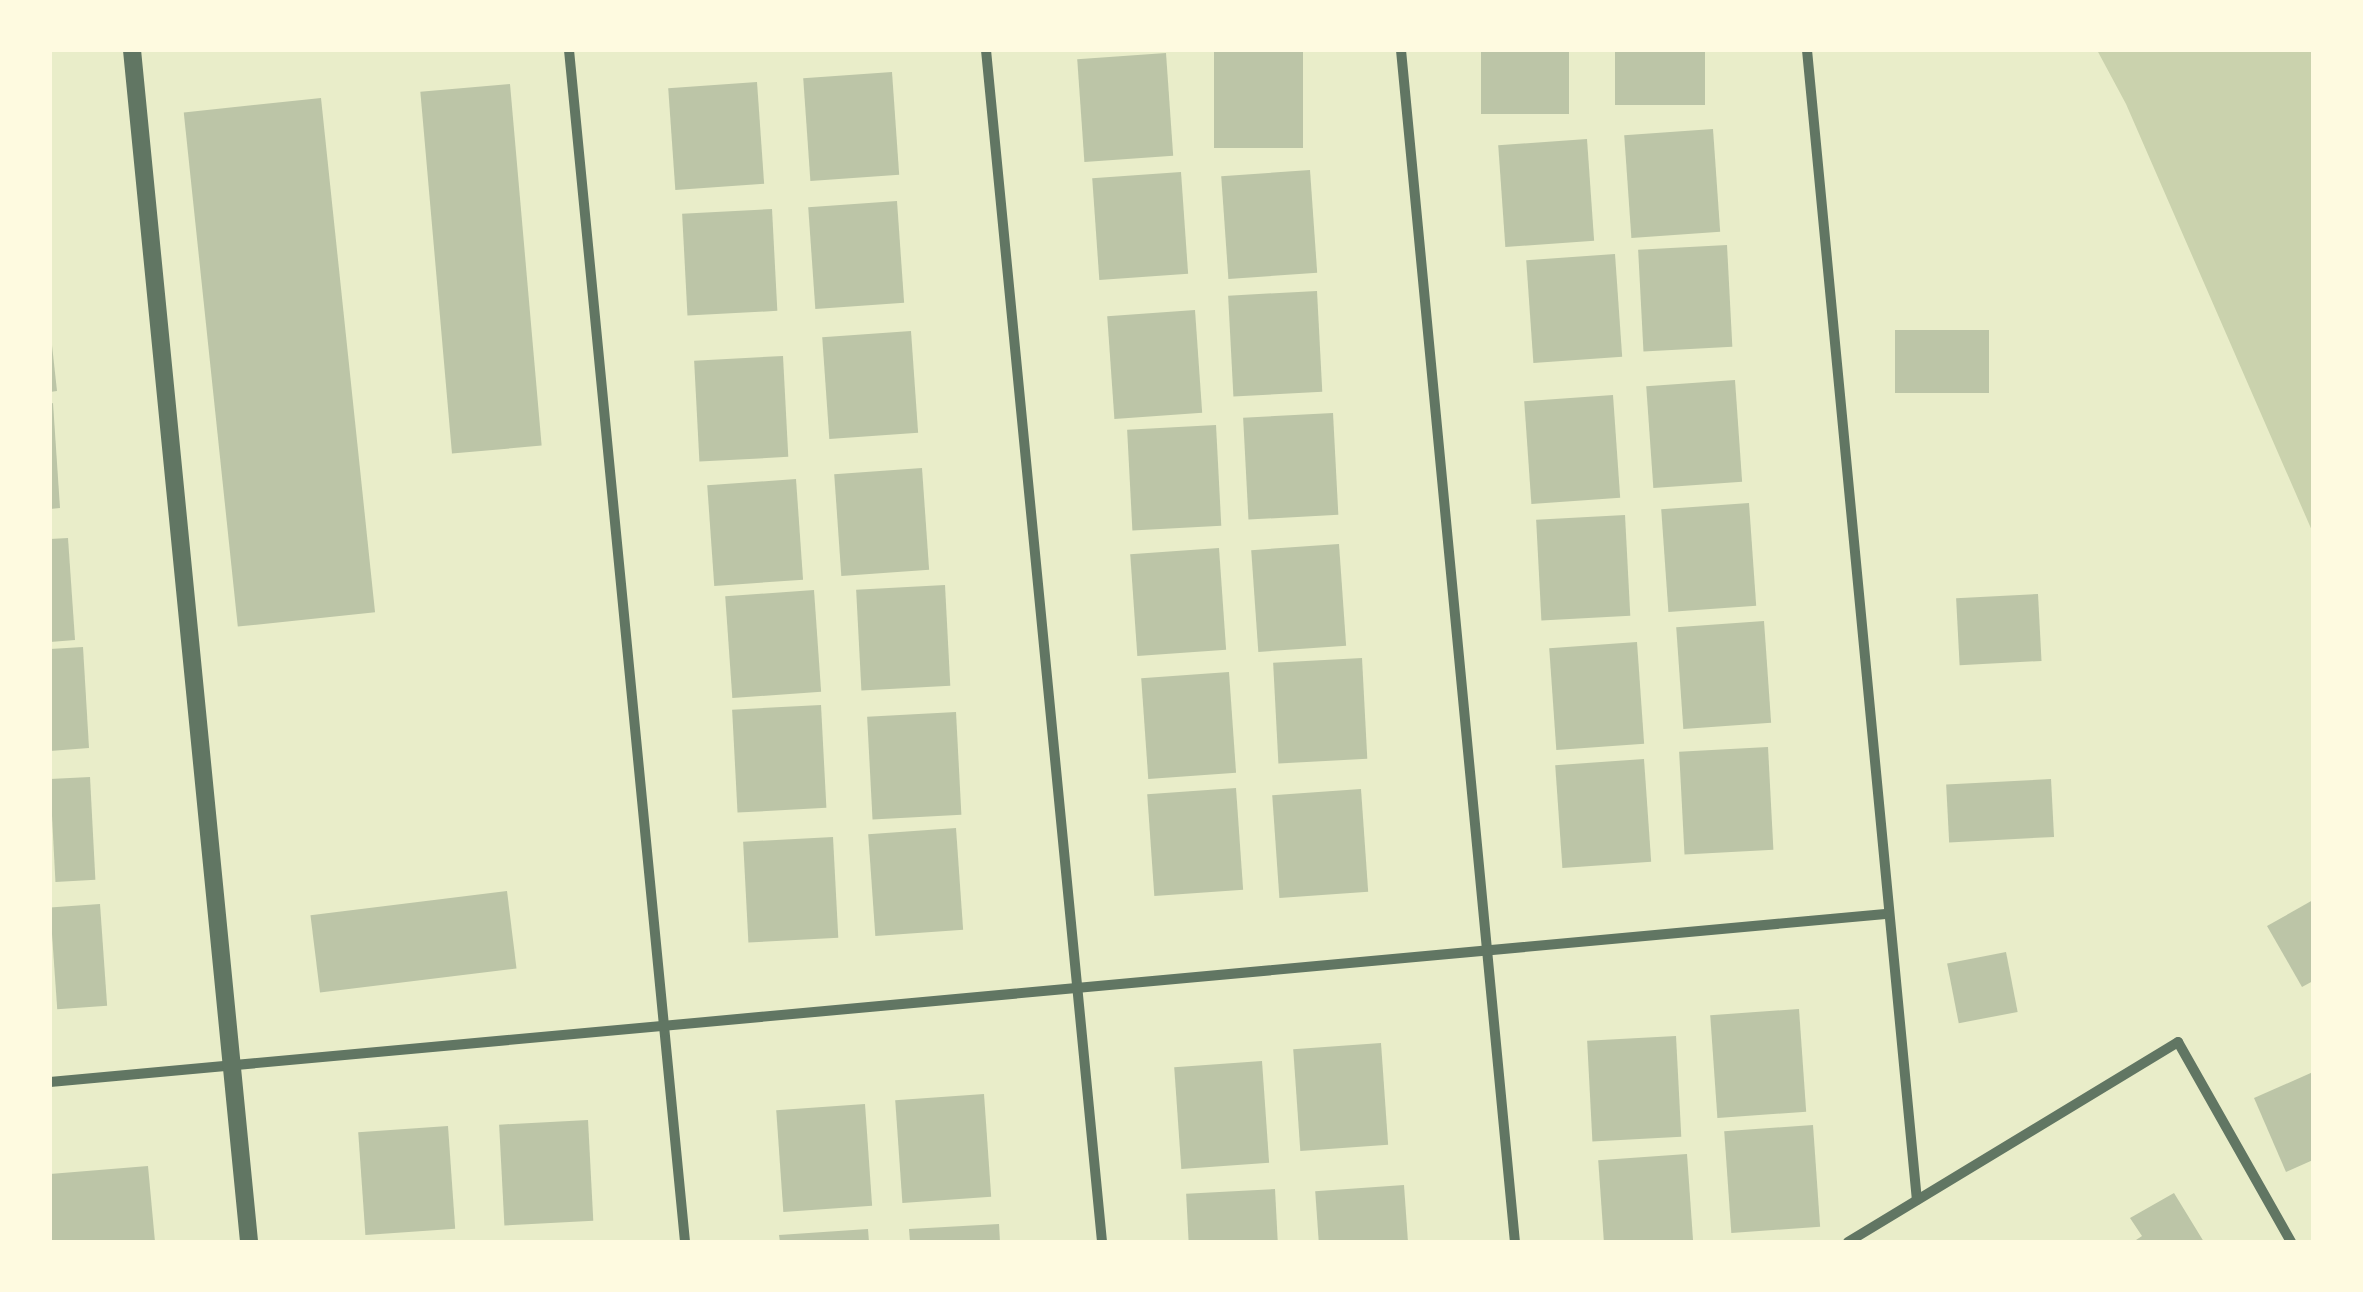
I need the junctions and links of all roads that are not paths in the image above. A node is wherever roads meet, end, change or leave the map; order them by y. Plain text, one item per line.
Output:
1 (132, 50) edge
2 (569, 50) edge
3 (986, 50) edge
4 (1401, 50) edge
5 (1807, 50) edge
6 (1885, 914) junction
7 (1491, 949) junction
8 (1077, 988) junction
9 (664, 1025) junction
10 (231, 1066) junction
11 (50, 1082) edge
12 (1917, 1200) junction
13 (248, 1242) edge
14 (685, 1242) edge
15 (1102, 1242) edge
16 (1515, 1242) edge
17 (1848, 1242) edge
18 (2291, 1242) edge

1 - 10 street
2 - 9 street
3 - 8 street
4 - 7 street
5 - 6 street
6 - 7 street
6 - 12 street
7 - 8 street
7 - 16 street
8 - 9 street
8 - 15 street
9 - 10 street
9 - 14 street
10 - 11 street
10 - 13 street
12 - 17 street
12 - 18 street

